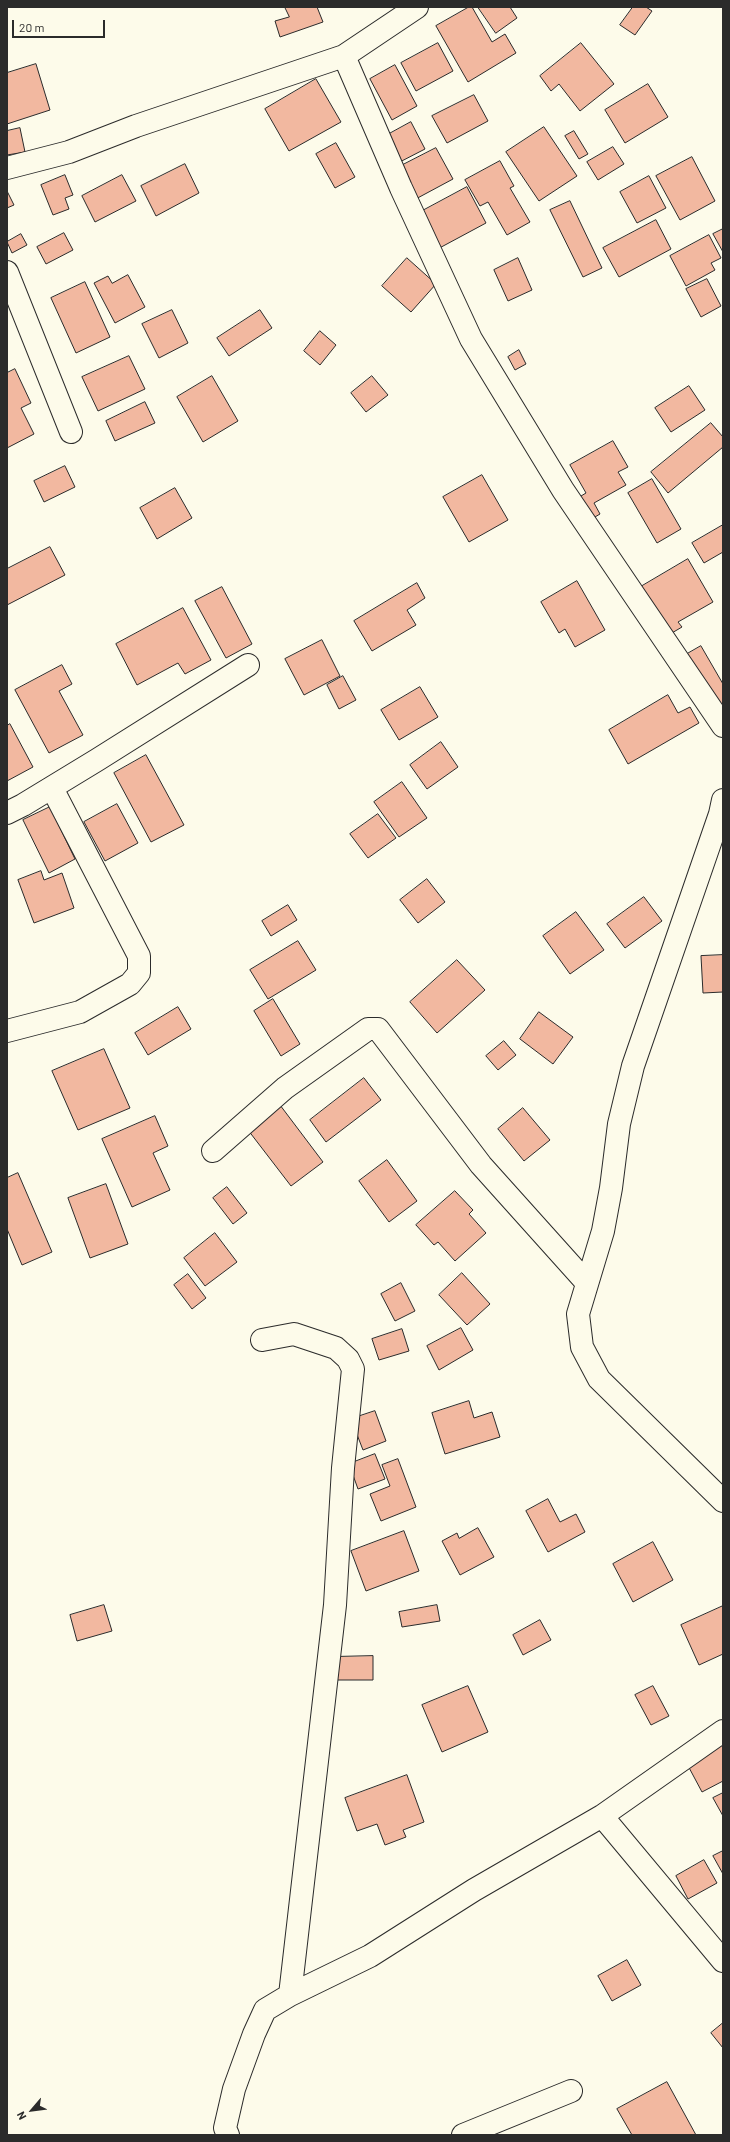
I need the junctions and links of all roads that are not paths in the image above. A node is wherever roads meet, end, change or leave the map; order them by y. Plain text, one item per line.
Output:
1 (417, 7) edge
2 (344, 56) junction
3 (7, 168) edge
4 (7, 272) edge
5 (70, 432) dead end
6 (248, 665) dead end
7 (723, 726) edge
8 (52, 788) junction
9 (723, 800) edge
10 (7, 813) edge
11 (7, 1031) edge
12 (213, 1150) dead end
13 (586, 1282) junction
14 (262, 1340) dead end
15 (723, 1501) edge
16 (723, 1731) edge
17 (602, 1816) junction
18 (723, 1961) edge
19 (290, 1995) junction
20 (571, 2091) dead end
21 (228, 2135) edge
22 (463, 2135) edge

1 - 2 street
2 - 3 street
2 - 7 street
4 - 5 street
6 - 8 street
8 - 10 street
8 - 11 street
9 - 13 street
12 - 13 street
13 - 15 street
14 - 19 street
16 - 17 street
17 - 18 street
17 - 19 street
19 - 21 street
20 - 22 street

